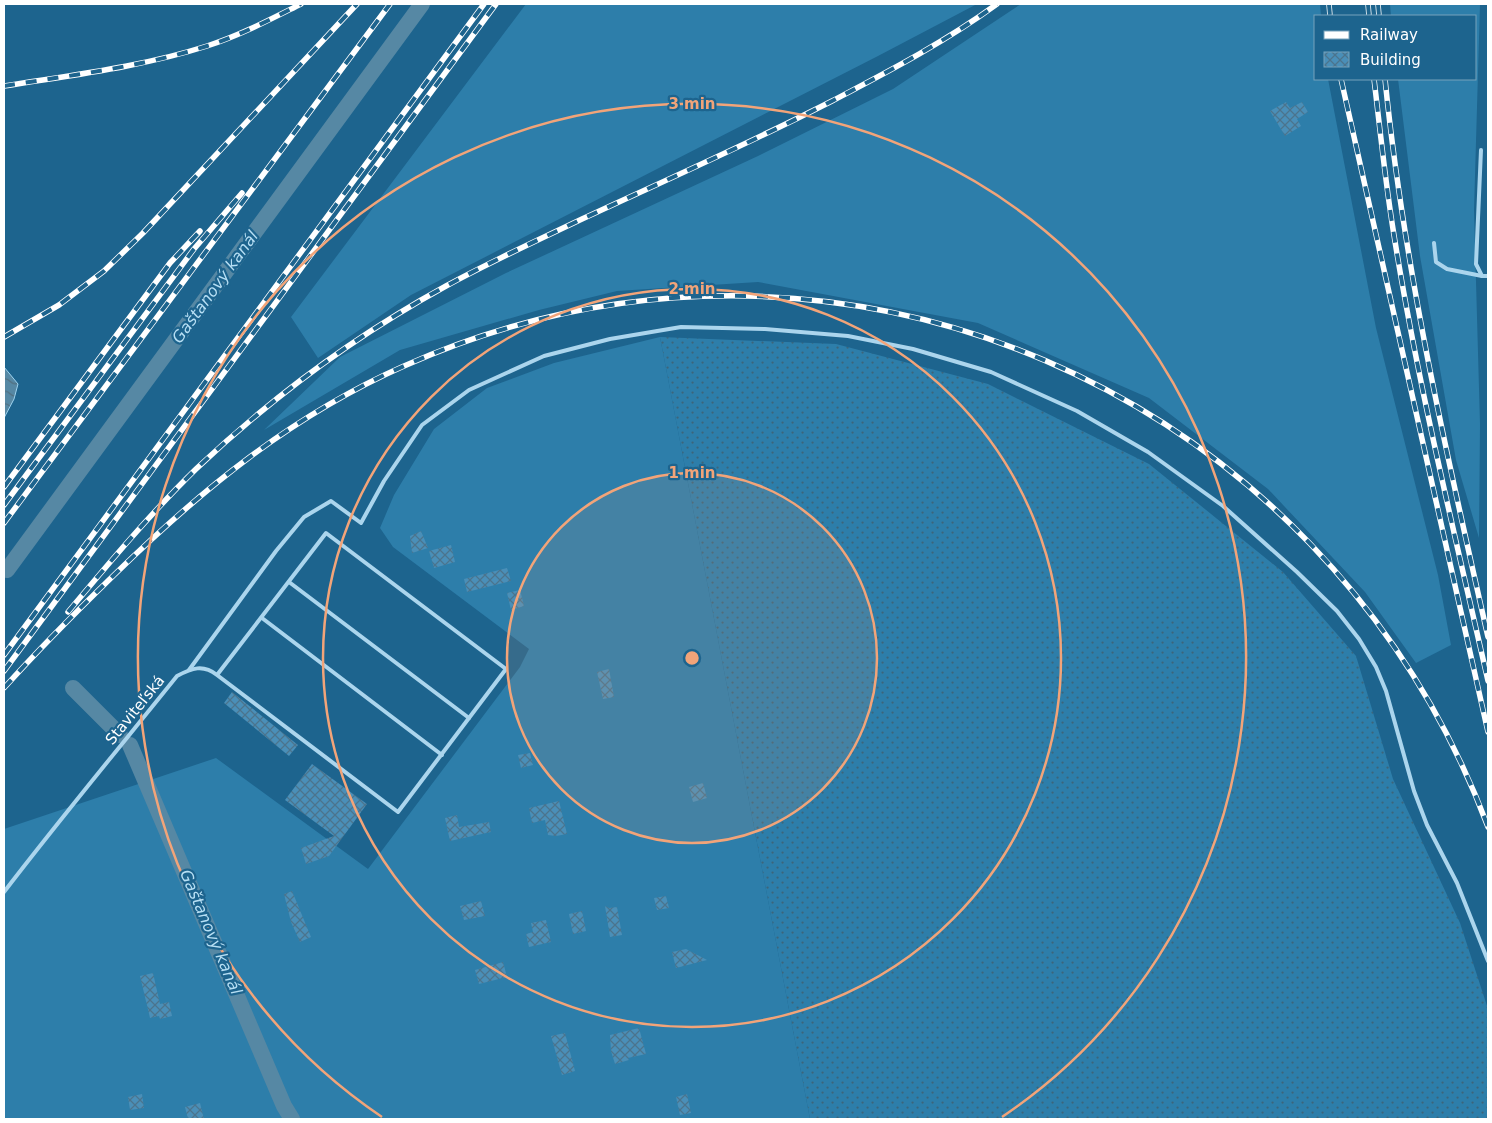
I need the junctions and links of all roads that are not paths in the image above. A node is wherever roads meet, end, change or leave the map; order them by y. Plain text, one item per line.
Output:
1 (1481, 150) dead end
2 (1434, 243) dead end
3 (1482, 276) junction
4 (1488, 276) edge
5 (288, 582) junction
6 (262, 618) junction
7 (189, 670) junction
8 (217, 675) junction
9 (469, 718) junction
10 (442, 755) junction
11 (4, 892) edge
12 (1488, 961) edge

1 - 3 lane
2 - 3 lane
3 - 4 lane
5 - 6 lane
5 - 9 lane
5 - 9 lane
6 - 8 lane
6 - 10 lane
7 - 8 lane
7 - 11 lane, Staviteľská
7 - 12 lane, Staviteľská
8 - 10 lane
9 - 10 lane

